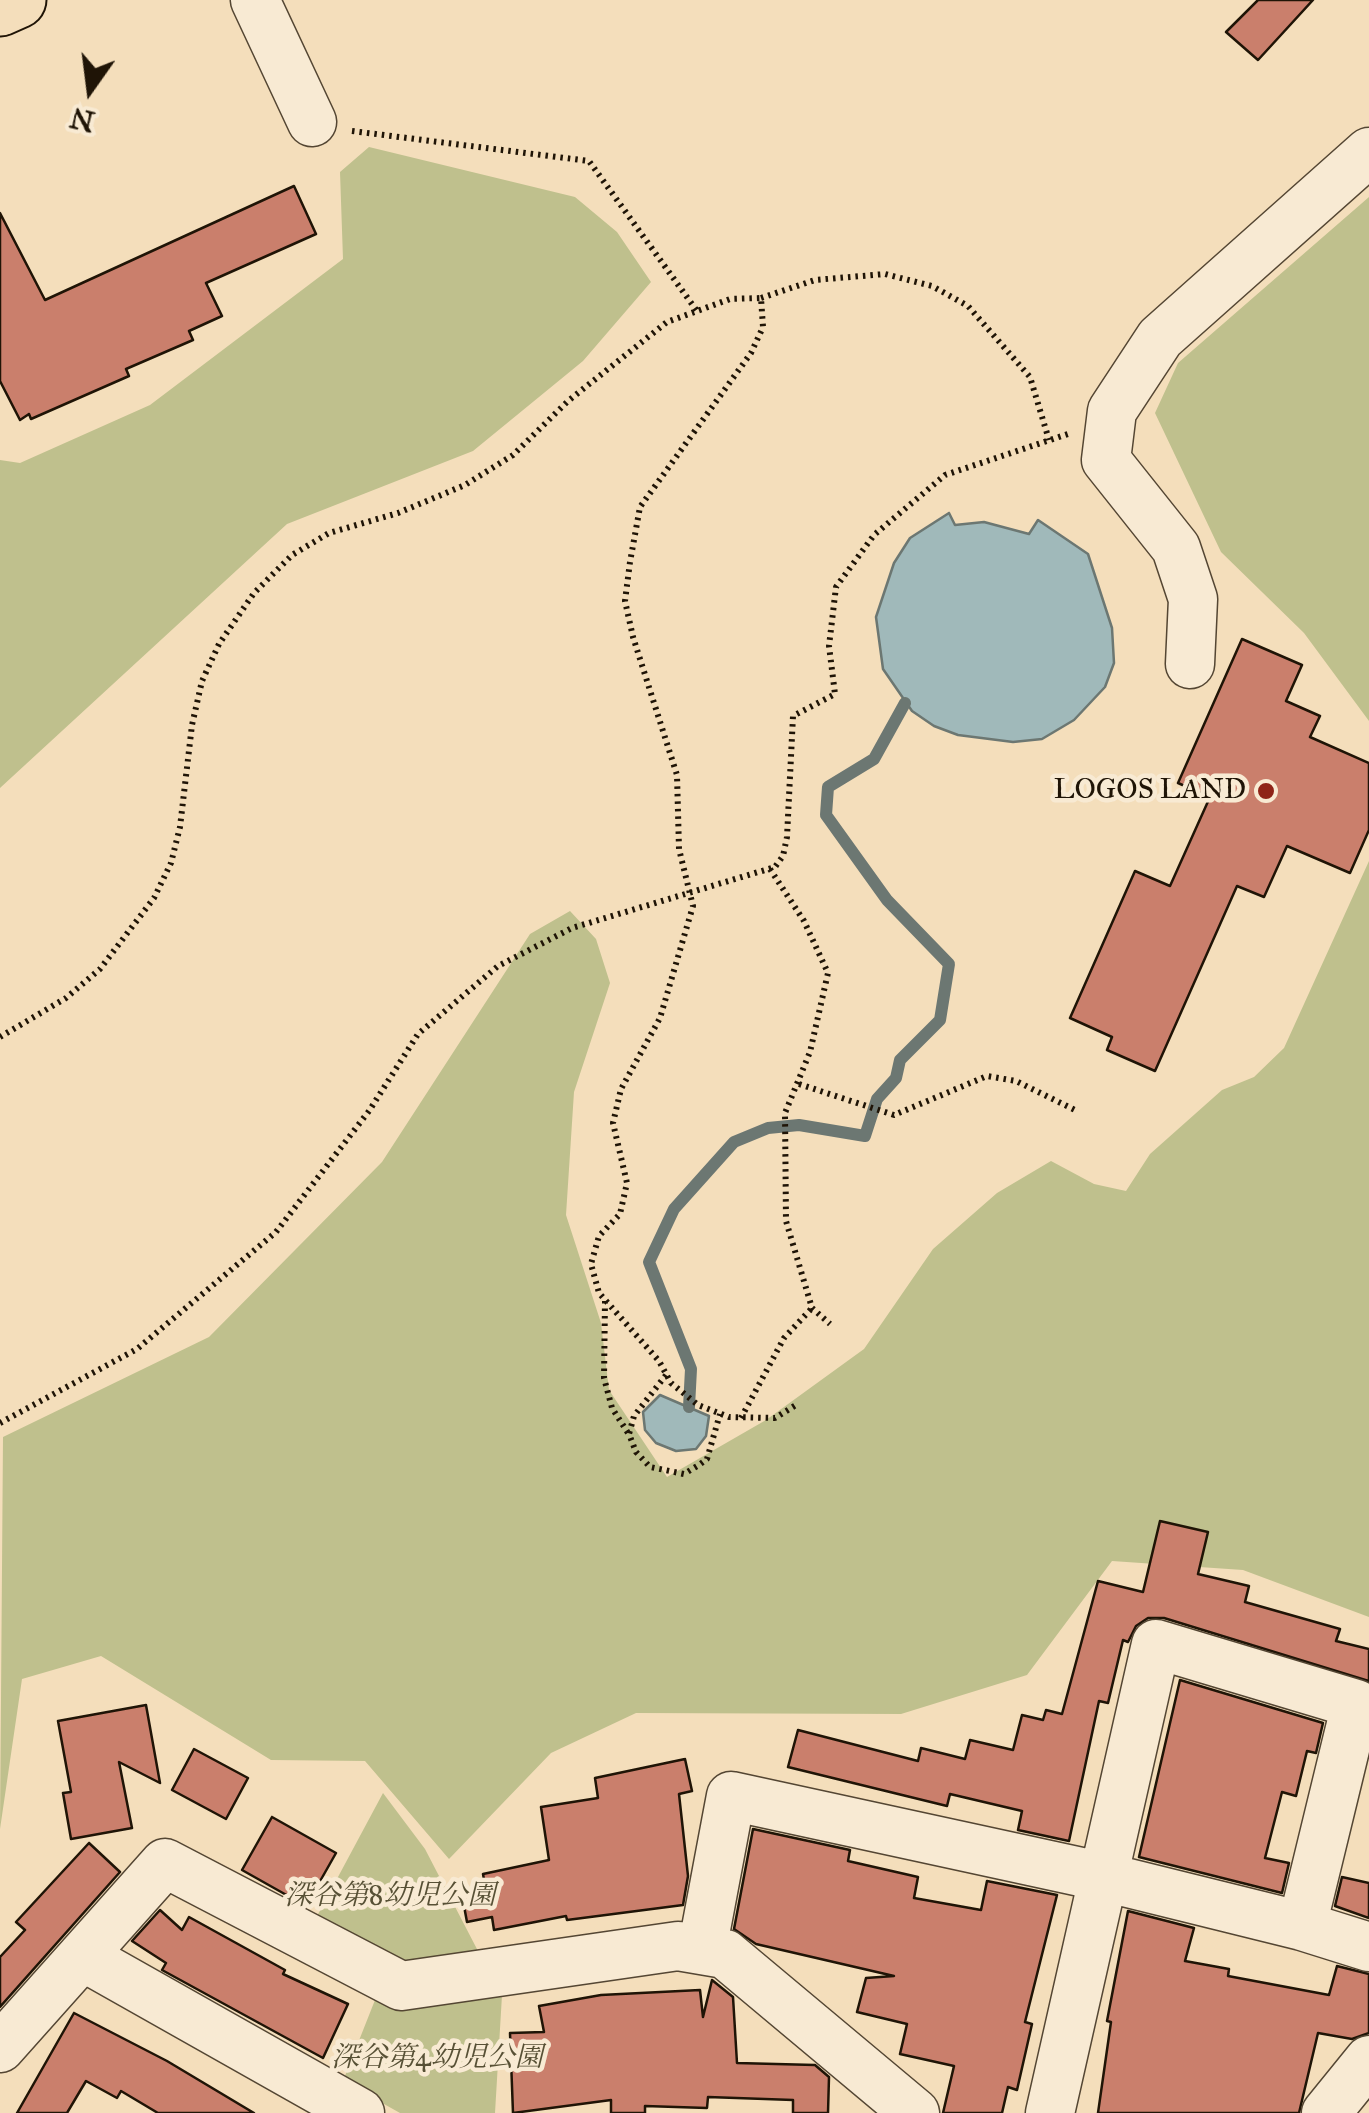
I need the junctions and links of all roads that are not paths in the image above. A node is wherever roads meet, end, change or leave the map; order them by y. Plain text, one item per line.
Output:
1 (18, 0) edge
2 (255, 0) edge
3 (0, 8) edge
4 (312, 122) road end
5 (1369, 152) edge
6 (1190, 664) dead end
7 (1104, 1877) junction
8 (1302, 1926) junction
9 (1369, 1947) edge
10 (702, 1950) junction
11 (82, 1956) junction
12 (0, 2048) edge
13 (1369, 2060) edge
14 (360, 2113) edge
15 (915, 2113) edge
16 (1050, 2113) edge
17 (1326, 2113) edge

1 - 3 main road
2 - 4 street
5 - 6 street
7 - 8 street
7 - 8 street
7 - 10 street
7 - 16 street
8 - 9 street
10 - 11 street
10 - 15 street
11 - 12 street
11 - 14 street
13 - 17 street

